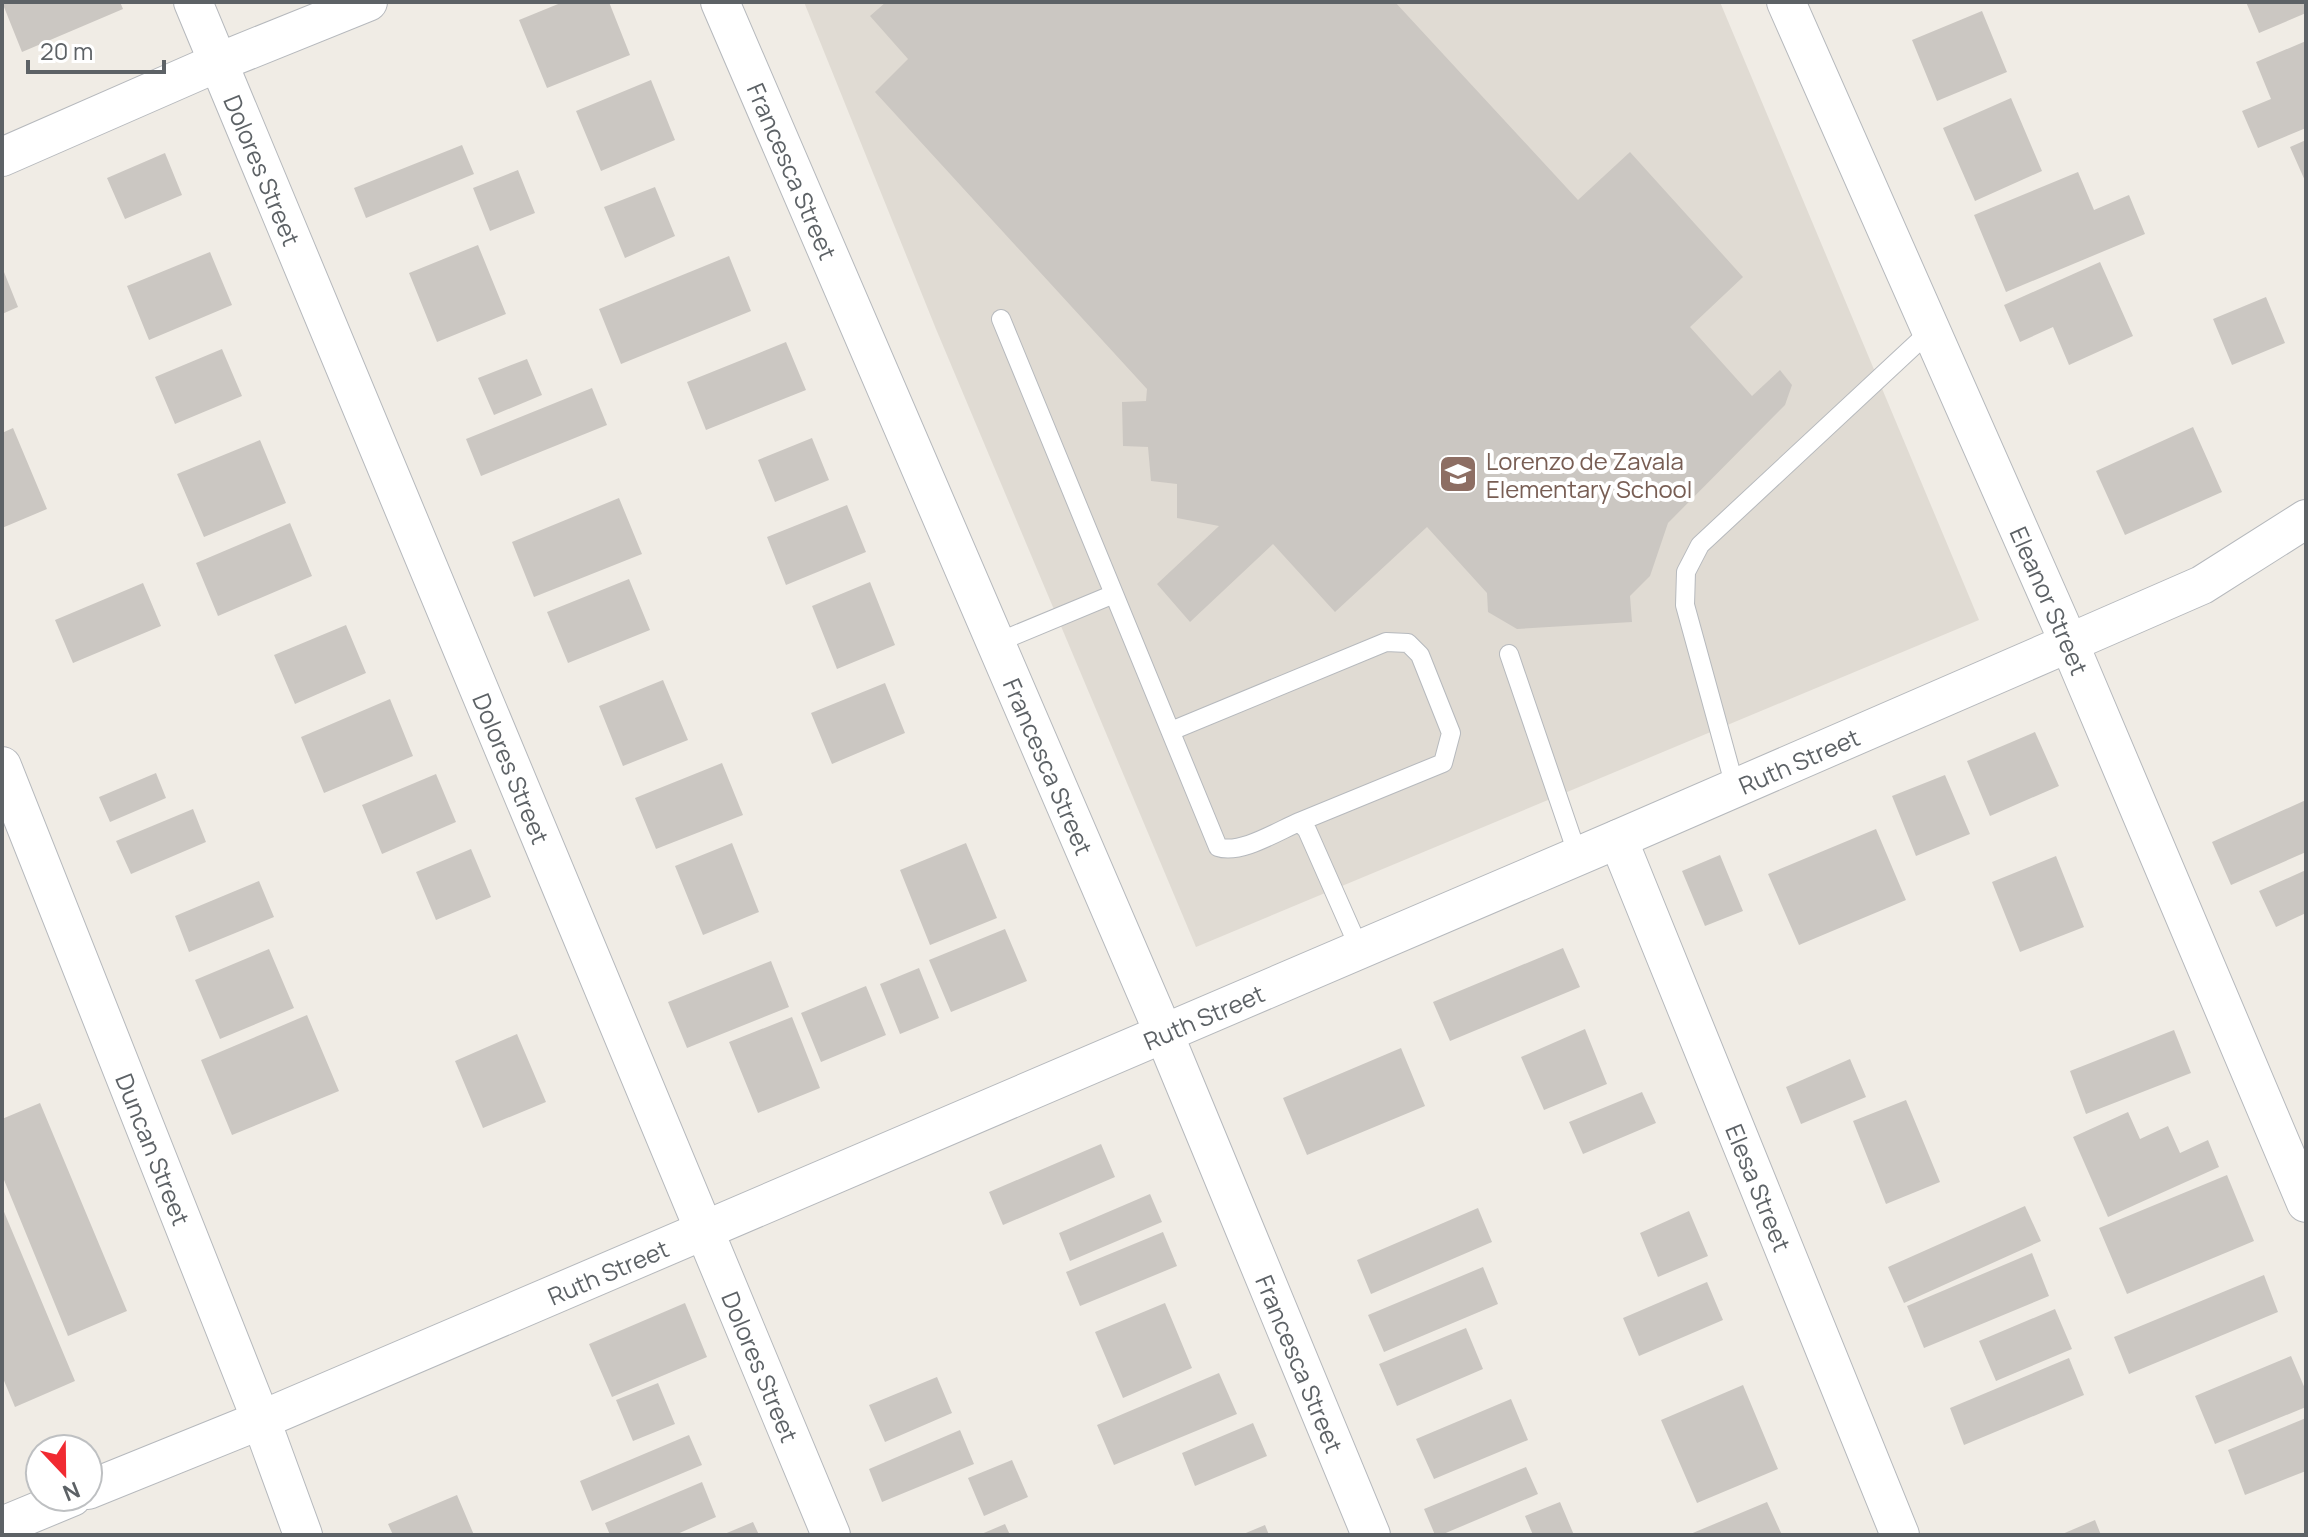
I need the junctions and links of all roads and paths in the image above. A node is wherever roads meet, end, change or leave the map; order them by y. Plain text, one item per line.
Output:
1 (193, 2) edge
2 (368, 2) edge
3 (720, 2) edge
4 (1786, 2) edge
5 (219, 62) junction
6 (2, 157) edge
7 (1001, 319) dead end
8 (1931, 330) junction
9 (2306, 519) edge
10 (1114, 594) junction
11 (996, 643) junction
12 (2069, 643) junction
13 (1509, 654) dead end
14 (1171, 731) junction
15 (2, 766) edge
16 (1735, 787) junction
17 (1299, 822) junction
18 (1618, 839) junction
19 (1578, 856) junction
20 (1360, 950) junction
21 (1164, 1034) junction
22 (2306, 1203) edge
23 (703, 1229) junction
24 (261, 1420) junction
25 (104, 1484) edge
26 (33, 1513) edge
27 (2, 1526) edge
28 (303, 1535) edge
29 (831, 1535) edge
30 (1371, 1535) edge
31 (1900, 1535) edge

1 - 5 street, Dolores Street
2 - 5 street
3 - 11 street, Francesca Street
4 - 8 street, Eleanor Street
5 - 6 street
5 - 23 street, Dolores Street
7 - 10 lane
8 - 12 street, Eleanor Street
8 - 16 lane
9 - 12 street, Ruth Street
10 - 11 lane
10 - 14 lane
11 - 21 street, Francesca Street
12 - 16 street, Ruth Street
12 - 22 street, Eleanor Street
13 - 19 lane
14 - 17 lane
14 - 17 lane
15 - 24 street, Duncan Street
16 - 18 street, Ruth Street
17 - 20 lane
18 - 19 street, Ruth Street
18 - 31 street, Elesa Street
19 - 20 street, Ruth Street
20 - 21 street, Ruth Street
21 - 23 street, Ruth Street
21 - 30 street, Francesca Street
23 - 24 street, Ruth Street
23 - 29 street, Dolores Street
24 - 25 street, Ruth Street
24 - 28 street, Duncan Street
26 - 27 street

